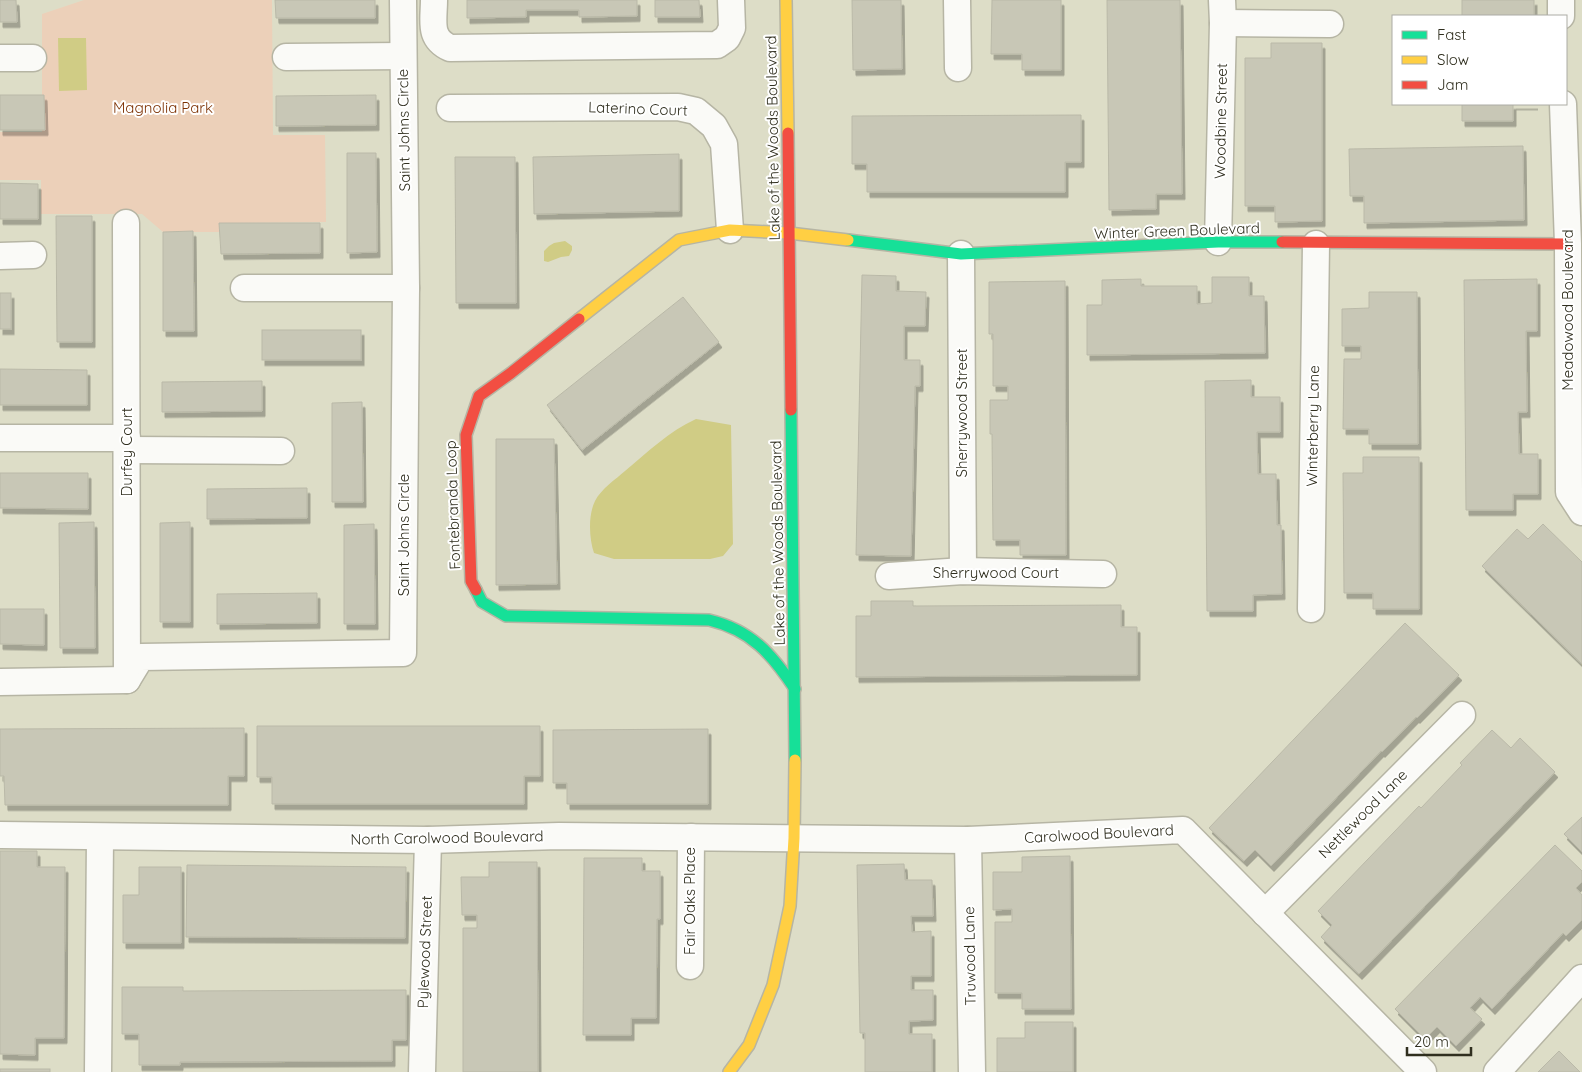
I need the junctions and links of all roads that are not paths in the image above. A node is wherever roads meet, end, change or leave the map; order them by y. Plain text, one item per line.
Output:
1 (403, 0) edge
2 (434, 0) edge
3 (731, 0) edge
4 (786, 0) edge
5 (957, 0) edge
6 (1561, 0) edge
7 (1223, 11) edge
8 (1561, 15) edge
9 (1330, 24) dead end
10 (403, 56) junction
11 (286, 57) dead end
12 (0, 58) edge
13 (33, 58) dead end
14 (958, 68) dead end
15 (1563, 105) edge
16 (450, 108) dead end
17 (126, 223) dead end
18 (730, 230) junction
19 (789, 233) junction
20 (1218, 242) junction
21 (1316, 244) junction
22 (1568, 244) junction
23 (961, 254) junction
24 (33, 255) dead end
25 (0, 256) edge
26 (244, 288) dead end
27 (406, 288) junction
28 (0, 438) edge
29 (127, 444) junction
30 (281, 451) dead end
31 (1582, 512) edge
32 (963, 571) junction
33 (1103, 574) dead end
34 (889, 576) dead end
35 (1311, 609) dead end
36 (127, 680) junction
37 (0, 682) edge
38 (795, 690) junction
39 (1462, 715) dead end
40 (0, 835) edge
41 (691, 837) junction
42 (100, 838) junction
43 (794, 838) junction
44 (428, 840) junction
45 (968, 840) junction
46 (1265, 914) junction
47 (690, 966) dead end
48 (1582, 978) edge
49 (422, 1068) edge
50 (98, 1072) edge
51 (729, 1072) edge
52 (972, 1072) edge
53 (1423, 1072) edge
54 (1497, 1072) edge

1 - 10 street, Saint Johns Circle
2 - 3 street
4 - 19 street, Lake of the Woods Boulevard
5 - 14 street
6 - 8 street
7 - 9 street
7 - 20 street, Woodbine Street
10 - 11 street
10 - 27 street, Saint Johns Circle
12 - 13 street
15 - 22 street, Meadowood Boulevard
16 - 18 street, Laterino Court
17 - 29 street, Durfey Court
18 - 19 street, Fontebranda Loop
18 - 38 street, Fontebranda Loop
19 - 23 street, Winter Green Boulevard
19 - 38 street, Lake of the Woods Boulevard
20 - 21 street, Winter Green Boulevard
20 - 23 street, Winter Green Boulevard
21 - 22 street, Winter Green Boulevard
21 - 35 street, Winterberry Lane
22 - 31 street, Meadowood Boulevard
23 - 32 street, Sherrywood Street
24 - 25 street
26 - 27 street
27 - 36 street, Saint Johns Circle
28 - 29 street
29 - 30 street
29 - 36 street, Durfey Court
32 - 33 street, Sherrywood Court
32 - 34 street, Sherrywood Court
36 - 37 street
38 - 43 street, Lake of the Woods Boulevard
39 - 46 street, Nettlewood Lane
40 - 42 street, North Carolwood Boulevard
41 - 43 street, North Carolwood Boulevard
41 - 44 street, North Carolwood Boulevard
41 - 47 street, Fair Oaks Place
42 - 44 street, North Carolwood Boulevard
42 - 50 street
43 - 45 street, Carolwood Boulevard
43 - 51 street, Lake of the Woods Boulevard
44 - 49 street, Pylewood Street
45 - 46 street, Carolwood Boulevard
45 - 52 street, Truwood Lane
46 - 53 street, Carolwood Boulevard
48 - 54 street

